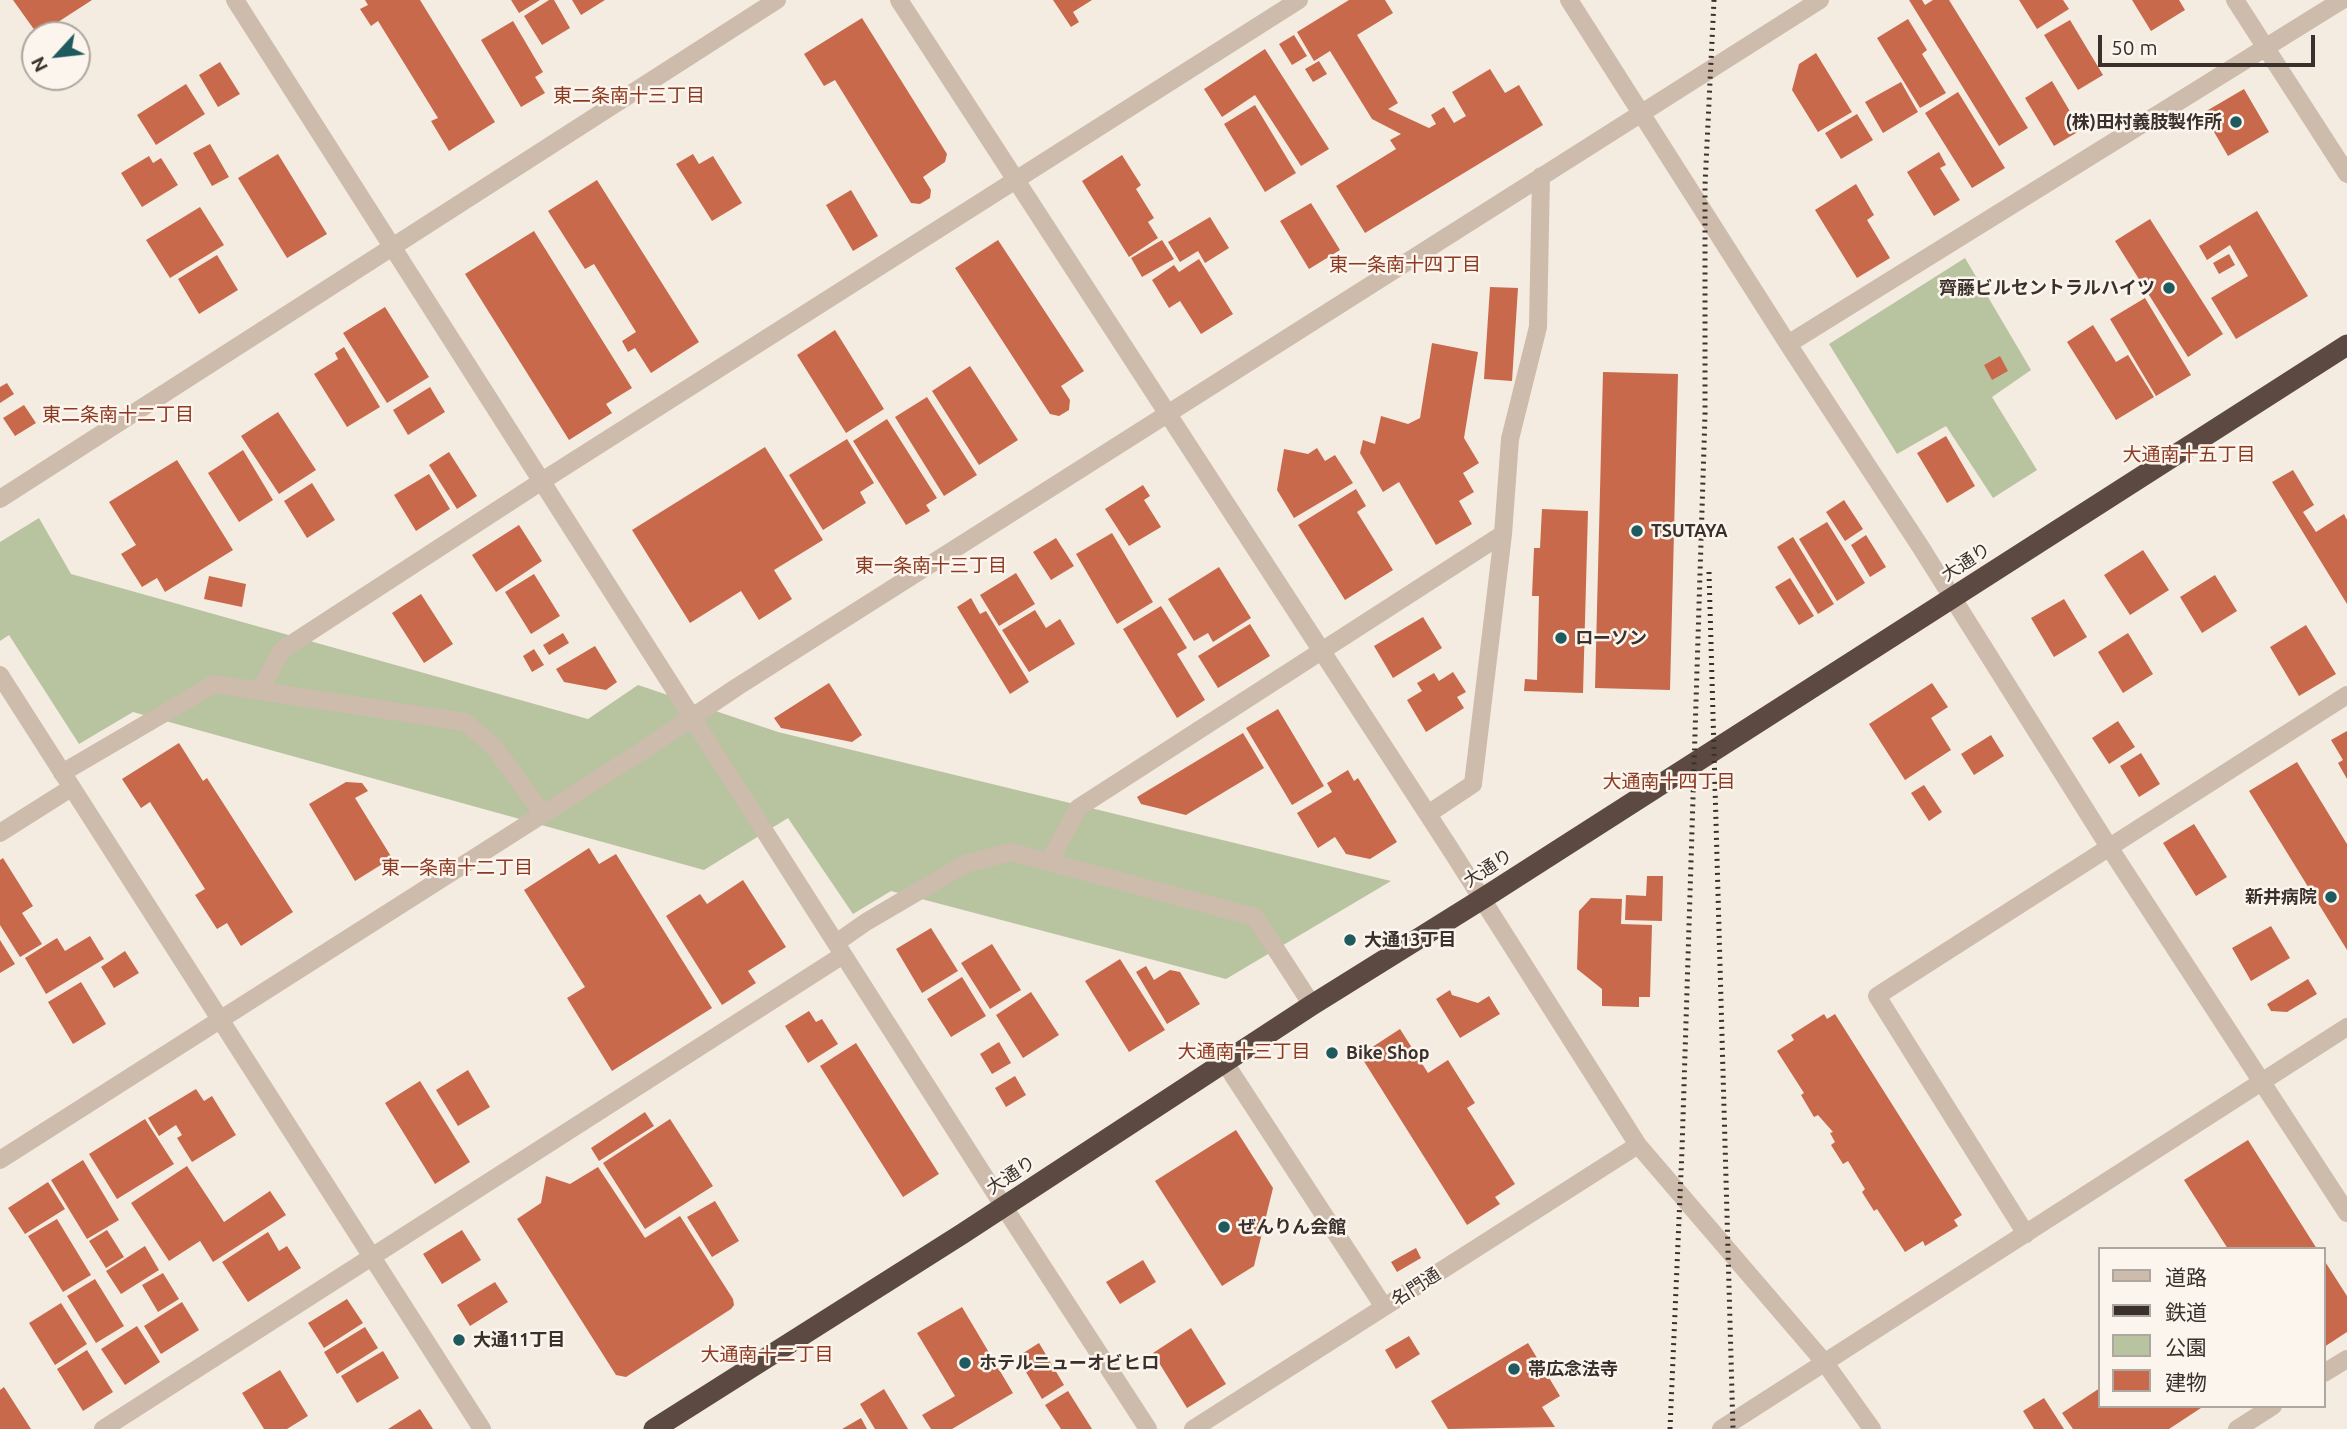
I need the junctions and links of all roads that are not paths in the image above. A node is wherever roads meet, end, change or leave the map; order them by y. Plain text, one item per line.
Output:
1 (777, 0) edge
2 (899, 0) edge
3 (1298, 0) edge
4 (1569, 0) edge
5 (1820, 0) edge
6 (2235, 0) edge
7 (2342, 0) edge
8 (240, 2) edge
9 (1798, 6) edge
10 (2266, 49) junction
11 (1640, 113) junction
12 (2347, 174) edge
13 (1541, 176) junction
14 (1015, 178) junction
15 (393, 246) junction
16 (1788, 344) junction
17 (2347, 345) edge
18 (1169, 415) junction
19 (542, 481) junction
20 (0, 499) edge
21 (1503, 534) junction
22 (1953, 598) junction
23 (1321, 651) junction
24 (0, 675) edge
25 (260, 691) junction
26 (2347, 695) edge
27 (693, 718) junction
28 (67, 781) junction
29 (543, 814) junction
30 (1428, 814) junction
31 (0, 834) edge
32 (2109, 847) junction
33 (1049, 862) junction
34 (1482, 899) junction
35 (839, 949) junction
36 (1312, 1005) junction
37 (221, 1020) junction
38 (2347, 1027) edge
39 (1225, 1063) junction
40 (2263, 1080) junction
41 (1638, 1145) junction
42 (0, 1160) edge
43 (1004, 1207) junction
44 (2347, 1213) edge
45 (2026, 1234) junction
46 (372, 1256) junction
47 (1384, 1307) junction
48 (2347, 1359) edge
49 (1825, 1363) junction
50 (2326, 1373) edge
51 (2270, 1408) edge
52 (103, 1429) edge
53 (482, 1429) edge
54 (654, 1429) edge
55 (1148, 1429) edge
56 (1193, 1429) edge
57 (1721, 1429) edge
58 (1872, 1429) edge
59 (2237, 1429) edge

1 - 15 street
2 - 14 street
3 - 14 street
4 - 11 street
5 - 9 street
6 - 10 street
7 - 10 street
8 - 15 street
9 - 11 street
10 - 12 street
10 - 16 street
11 - 13 street
11 - 16 street
13 - 18 street
13 - 21 street
14 - 18 street
14 - 19 street
15 - 19 street
15 - 20 street
16 - 22 street
17 - 22 highway, 大通り
18 - 23 street
18 - 27 street
19 - 25 street
19 - 27 street
21 - 23 street
21 - 30 street
22 - 32 street
22 - 34 highway, 大通り
23 - 30 street
23 - 33 street
24 - 28 street
25 - 28 street
25 - 29 street
26 - 32 street
27 - 29 street
27 - 35 street
28 - 31 street
28 - 37 street
29 - 37 street
30 - 34 street
32 - 40 street
32 - 45 street
33 - 35 street
33 - 36 street
34 - 36 highway, 大通り
34 - 41 street
35 - 43 street
35 - 46 street
36 - 39 highway, 大通り
37 - 42 street
37 - 46 street
38 - 40 street
39 - 43 highway, 大通り
39 - 47 street
40 - 44 street
40 - 45 street
41 - 47 street, 名門通
41 - 49 street
43 - 54 highway, 大通り
43 - 55 street
45 - 49 street
46 - 52 street
46 - 53 street
47 - 56 street, 名門通
48 - 50 street
49 - 57 street
49 - 58 street
51 - 59 street

